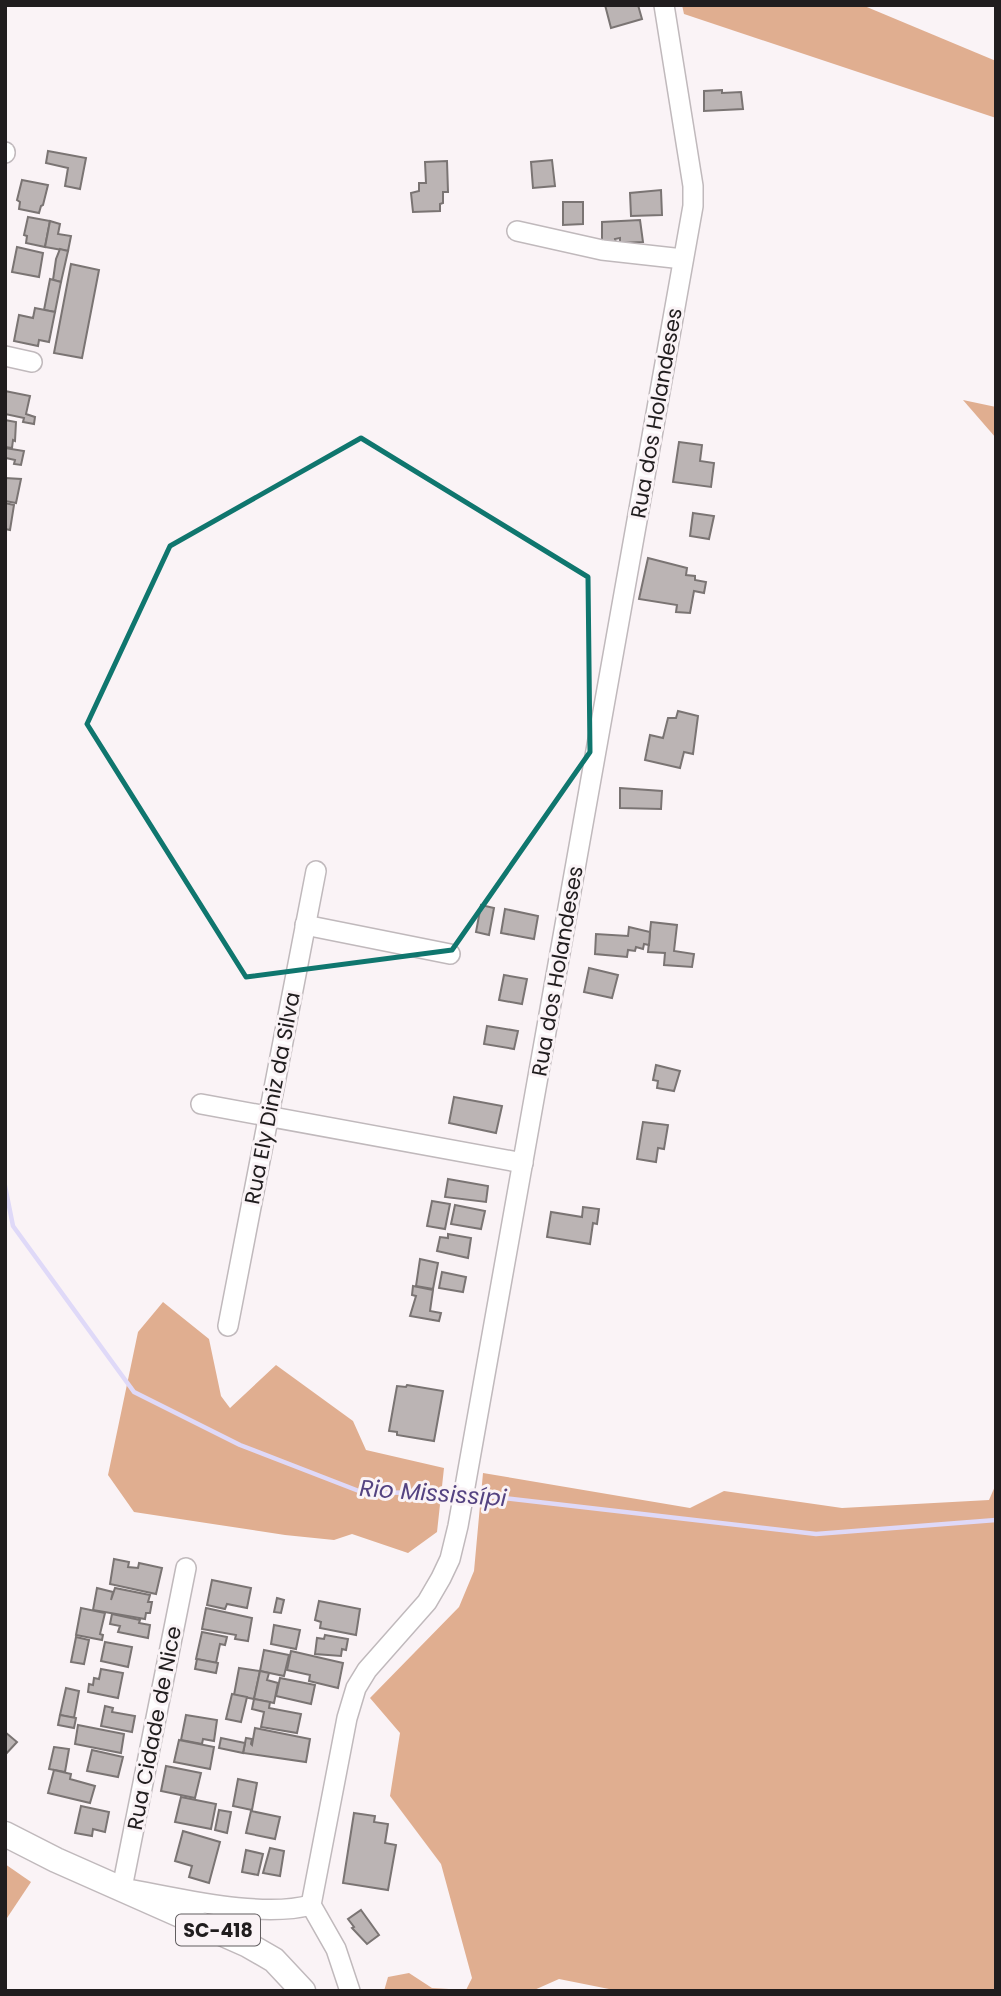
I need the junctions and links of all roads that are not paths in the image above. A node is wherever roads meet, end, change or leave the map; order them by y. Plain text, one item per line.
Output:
1 (664, 5) edge
2 (517, 232) dead end
3 (683, 258) junction
4 (5, 356) edge
5 (32, 362) dead end
6 (316, 871) dead end
7 (305, 925) junction
8 (450, 954) dead end
9 (201, 1104) dead end
10 (268, 1116) junction
11 (523, 1163) junction
12 (228, 1326) dead end
13 (186, 1568) dead end
14 (5, 1834) edge
15 (122, 1888) junction
16 (311, 1906) junction
17 (303, 1991) edge
18 (350, 1991) edge

1 - 3 street, Rua dos Holandeses
2 - 3 street
3 - 11 street, Rua dos Holandeses
4 - 5 street
6 - 7 street, Rua Ely Diniz da Silva
7 - 8 street
7 - 10 street, Rua Ely Diniz da Silva
9 - 10 street
10 - 11 street
10 - 12 street, Rua Ely Diniz da Silva
11 - 16 street, Rua dos Holandeses
13 - 15 street, Rua Cidade de Nice
14 - 15 main road, SC-418
15 - 16 street
15 - 17 main road, SC-418
16 - 18 street

